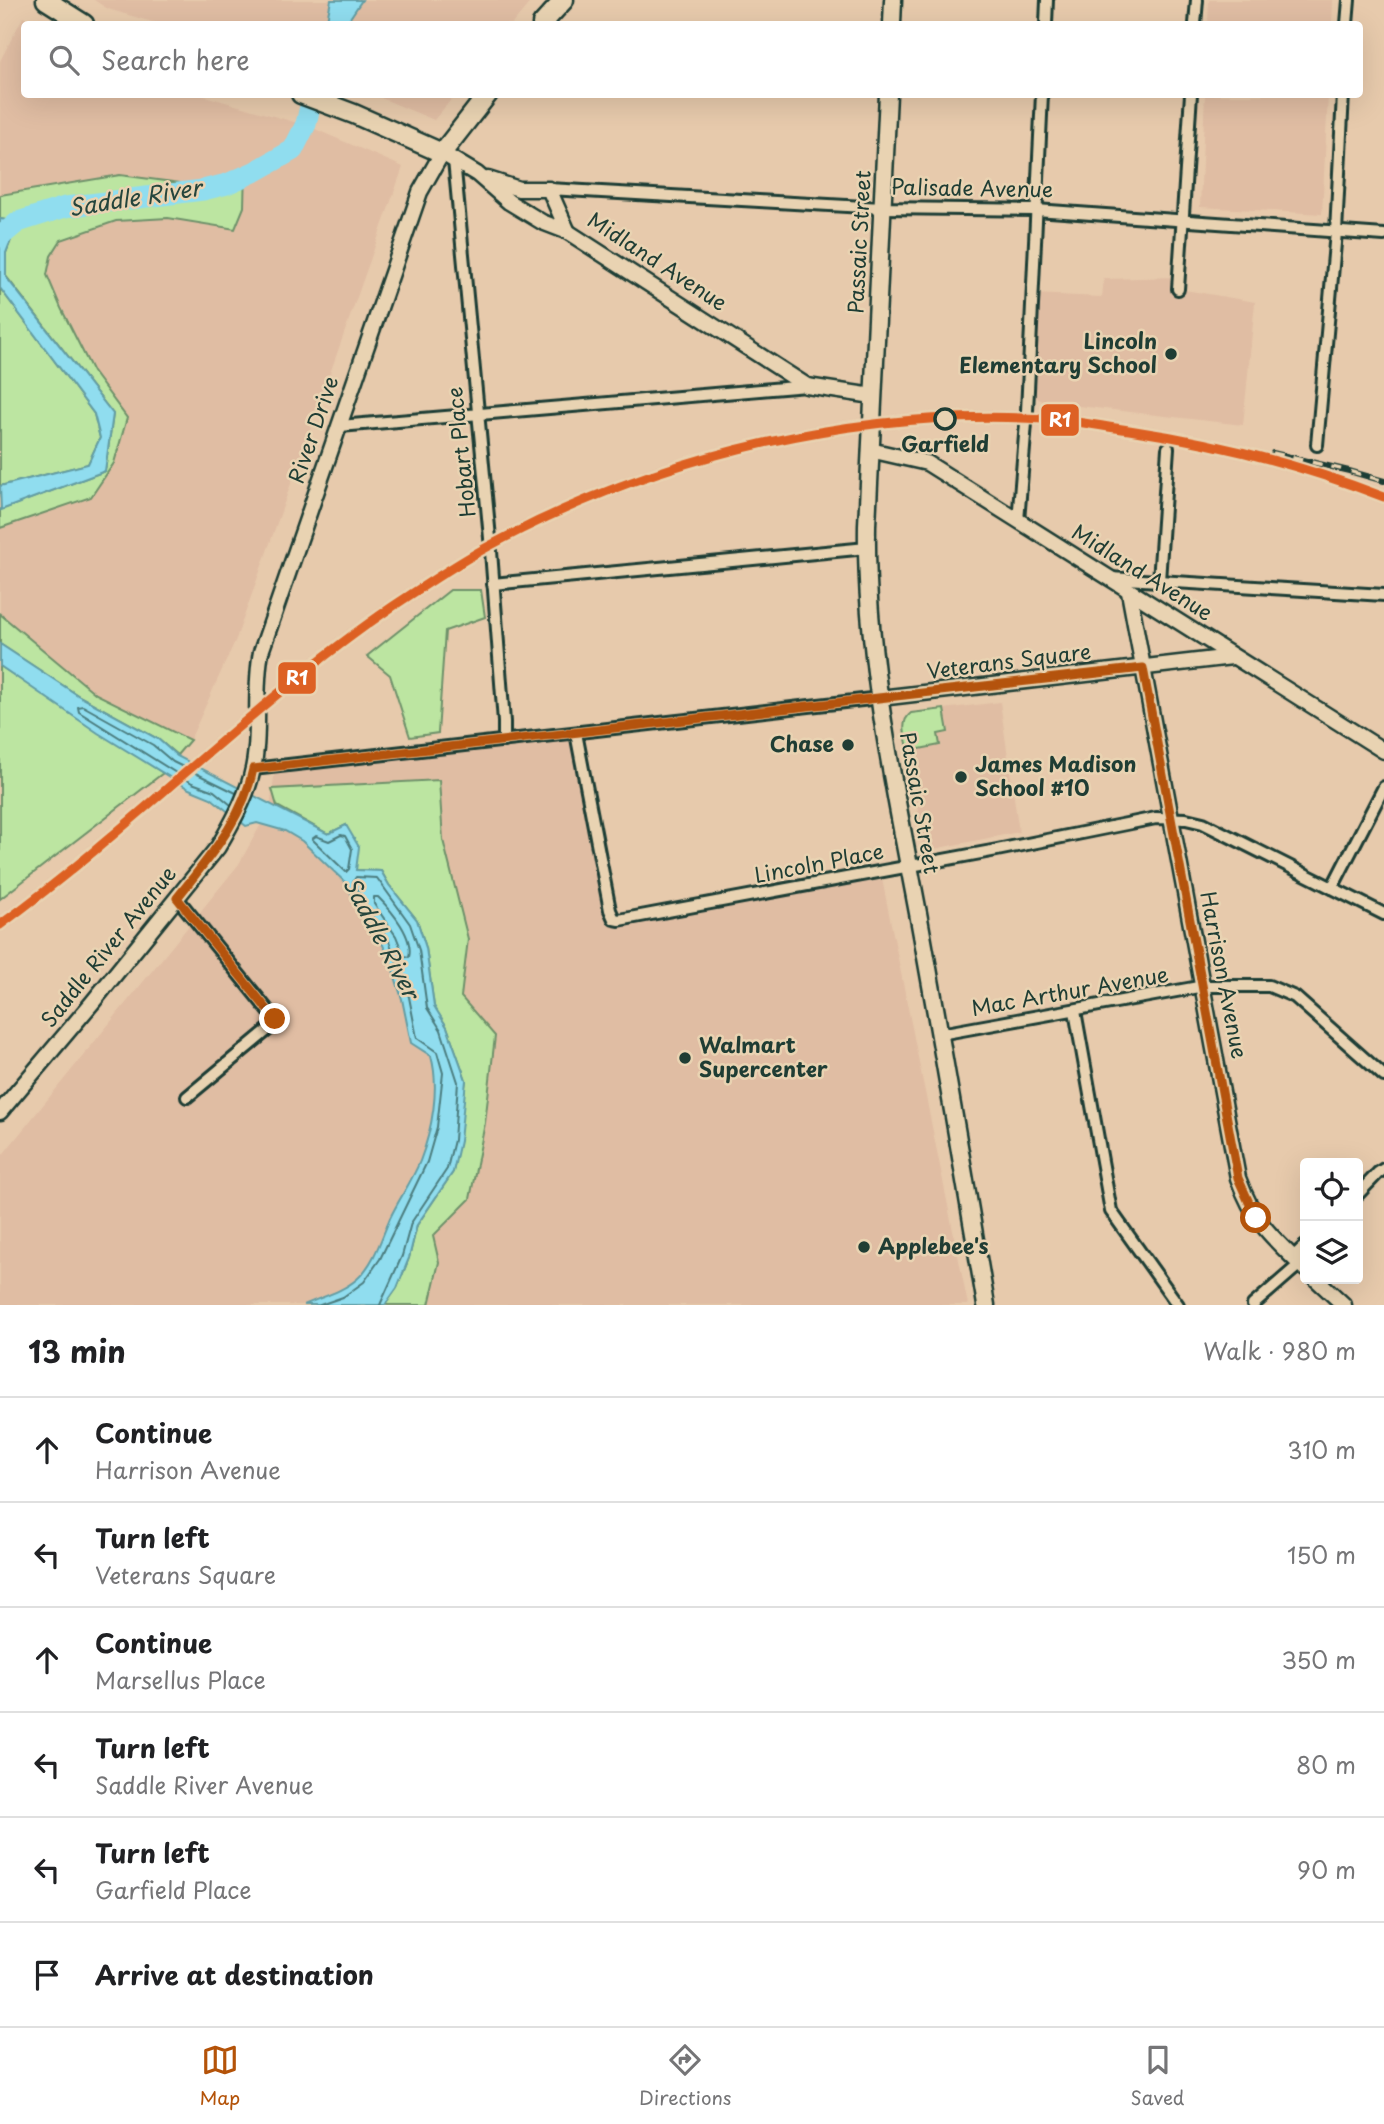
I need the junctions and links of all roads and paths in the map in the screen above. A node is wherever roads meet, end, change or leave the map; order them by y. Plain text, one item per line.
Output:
1 (46, 0) edge
2 (564, 0) edge
3 (893, 0) edge
4 (1047, 0) edge
5 (1197, 0) edge
6 (1349, 0) edge
7 (79, 21) edge
8 (545, 21) edge
9 (891, 21) edge
10 (1046, 21) edge
11 (1195, 21) edge
12 (1347, 21) edge
13 (313, 98) edge
14 (485, 98) edge
15 (888, 98) edge
16 (1042, 98) edge
17 (1191, 98) edge
18 (1343, 98) edge
19 (448, 157) junction
20 (477, 174) junction
21 (549, 189) junction
22 (882, 208) junction
23 (1035, 210) junction
24 (1184, 222) junction
25 (568, 232) junction
26 (1336, 232) junction
27 (1384, 235) edge
28 (1178, 289) dead end
29 (807, 386) junction
30 (873, 396) junction
31 (477, 413) junction
32 (340, 426) junction
33 (1317, 445) dead end
34 (1168, 448) dead end
35 (870, 450) junction
36 (1018, 522) junction
37 (867, 548) junction
38 (1107, 578) junction
39 (1159, 581) junction
40 (493, 584) junction
41 (1129, 592) junction
42 (1384, 594) edge
43 (1232, 657) junction
44 (1143, 668) junction
45 (880, 698) junction
46 (576, 733) junction
47 (503, 741) junction
48 (1384, 751) edge
49 (252, 774) junction
50 (1384, 787) edge
51 (242, 802) joint
52 (1171, 817) junction
53 (909, 866) junction
54 (1332, 888) junction
55 (177, 898) junction
56 (1384, 914) edge
57 (1204, 986) junction
58 (1075, 1011) junction
59 (940, 1034) junction
60 (1384, 1076) edge
61 (187, 1097) dead end
62 (0, 1112) edge
63 (1384, 1170) edge
64 (1363, 1189) edge
65 (1300, 1263) edge
66 (1321, 1284) edge
67 (986, 1305) edge
68 (1178, 1305) edge
69 (1253, 1305) edge
70 (1344, 1305) edge

1 - 7 main road
2 - 8 main road
3 - 9 main road
4 - 10 street
5 - 11 street
6 - 12 street
13 - 19 main road, Midland Avenue
14 - 19 main road, River Drive
15 - 22 main road, Passaic Street
16 - 23 street
17 - 24 street
18 - 26 street
19 - 20 street, Midland Avenue
19 - 31 street, Hobart Place
19 - 32 street, River Drive
20 - 21 street, Palisade Avenue
20 - 25 street, Midland Avenue
21 - 22 street, Palisade Avenue
21 - 25 street, Midland Avenue
22 - 23 street, Palisade Avenue
22 - 30 main road, Passaic Street
23 - 24 street, Palisade Avenue
23 - 36 street
24 - 26 street, Palisade Avenue
24 - 28 street
25 - 29 street, Midland Avenue
26 - 27 street, Palisade Avenue
26 - 33 street
29 - 30 street, Midland Avenue
29 - 31 street
30 - 35 main road, Passaic Street
31 - 32 street
31 - 40 street, Hobart Place
32 - 49 street, River Drive
34 - 39 street
35 - 36 street, Midland Avenue
35 - 37 main road, Passaic Street
36 - 38 street, Midland Avenue
37 - 40 street
37 - 45 main road, Passaic Street
38 - 39 street
38 - 41 street, Midland Avenue
39 - 42 street
40 - 47 street, Hobart Place
41 - 43 street, Midland Avenue
41 - 44 street
43 - 44 street, Veterans Square
43 - 48 street, Midland Avenue
44 - 45 street, Veterans Square
44 - 52 street, Harrison Avenue
45 - 46 street
45 - 53 main road, Passaic Street
46 - 47 street
46 - 53 street, Lincoln Place
47 - 49 street
49 - 51 street, River Drive
50 - 54 street
51 - 55 street, Saddle River Avenue
52 - 53 street, Lincoln Place
52 - 54 street, Lincoln Place
52 - 57 street, Harrison Avenue
53 - 59 main road, Passaic Street
54 - 56 street, Lincoln Place
55 - 61 street
55 - 62 street, Saddle River Avenue
57 - 58 street, Mac Arthur Avenue
57 - 60 street, Mac Arthur Avenue
57 - 65 street, Harrison Avenue
58 - 59 street, Mac Arthur Avenue
58 - 68 street
59 - 67 main road, Passaic Street
63 - 64 street
65 - 69 street
66 - 70 street

